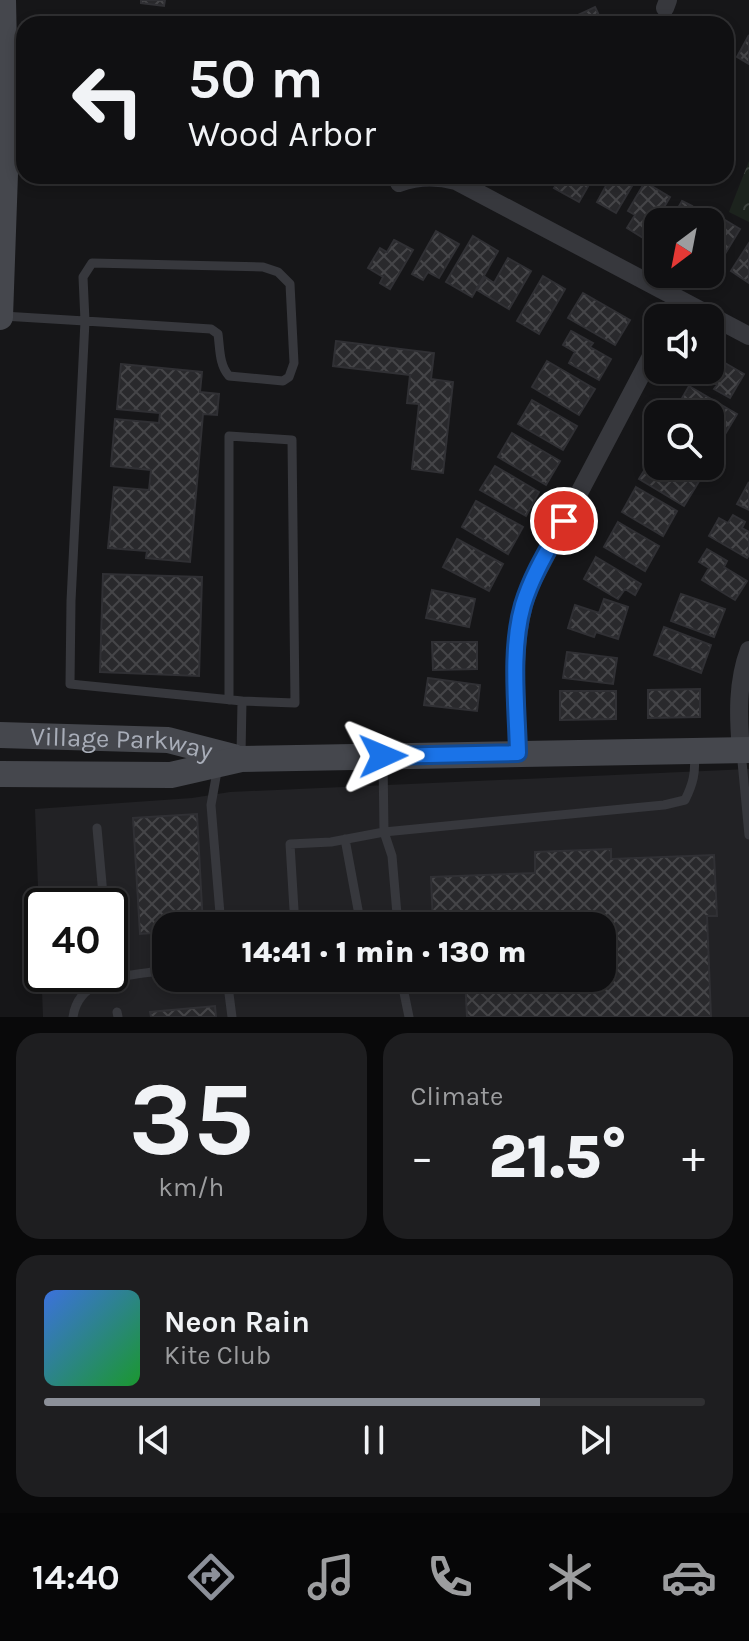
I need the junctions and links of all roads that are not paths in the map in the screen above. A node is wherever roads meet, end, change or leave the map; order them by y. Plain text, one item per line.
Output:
1 (3, 0) edge
2 (3, 146) edge
3 (462, 184) edge
4 (681, 300) junction
5 (679, 304) edge
6 (0, 316) edge
7 (85, 321) junction
8 (749, 336) edge
9 (644, 370) edge
10 (749, 650) edge
11 (229, 700) junction
12 (242, 701) junction
13 (0, 735) edge
14 (745, 750) edge
15 (694, 751) junction
16 (518, 753) junction
17 (383, 756) junction
18 (226, 759) junction
19 (0, 774) edge
20 (97, 828) dead end
21 (384, 832) junction
22 (749, 835) edge
23 (345, 839) junction
24 (102, 888) edge
25 (220, 912) edge
26 (294, 912) edge
27 (358, 912) edge
28 (397, 912) edge
29 (152, 971) edge
30 (128, 973) edge
31 (85, 992) edge
32 (229, 992) edge
33 (404, 992) edge
34 (73, 1017) edge
35 (232, 1017) edge
36 (409, 1017) edge

1 - 2 street
2 - 6 street
3 - 4 street
4 - 5 street
4 - 8 street
6 - 7 lane
7 - 7 lane
7 - 11 lane
9 - 16 street
10 - 14 street
11 - 12 lane
11 - 12 lane
12 - 18 lane
13 - 18 street, Village Parkway
14 - 15 street, Village Parkway
14 - 22 lane
15 - 16 street, Village Parkway
15 - 21 lane
16 - 17 street, Village Parkway
17 - 18 street, Village Parkway
17 - 21 lane
18 - 19 street, Village Parkway
18 - 25 lane
20 - 24 lane
21 - 23 lane
21 - 28 lane
23 - 26 lane
23 - 27 lane
29 - 30 lane
31 - 34 lane
32 - 35 lane
33 - 36 lane

